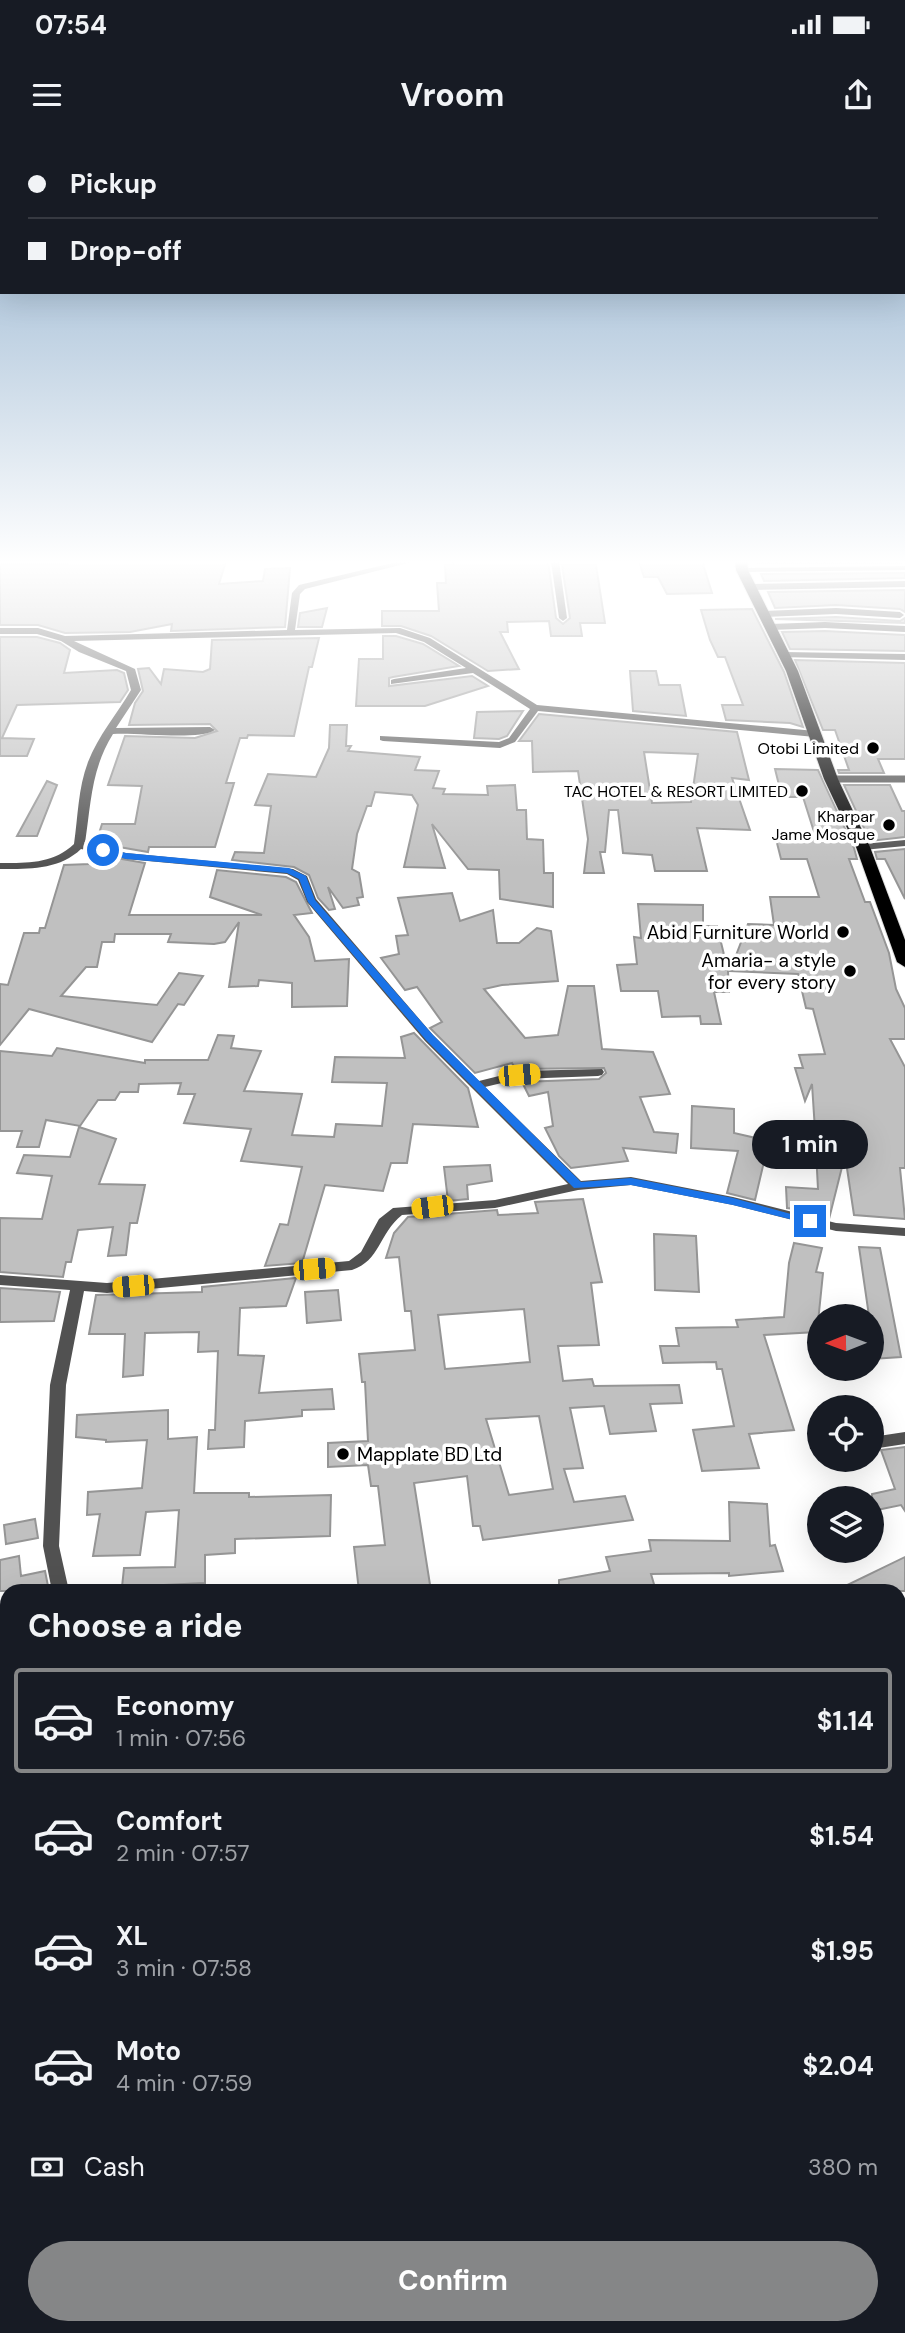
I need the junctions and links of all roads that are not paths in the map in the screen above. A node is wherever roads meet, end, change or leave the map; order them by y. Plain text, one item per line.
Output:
1 (116, 663) edge
2 (462, 663) edge
3 (787, 663) edge
4 (473, 670) junction
5 (394, 682) dead end
6 (534, 708) junction
7 (210, 730) dead end
8 (111, 732) junction
9 (815, 734) junction
10 (383, 738) dead end
11 (831, 779) junction
12 (905, 779) edge
13 (905, 843) edge
14 (79, 845) junction
15 (863, 847) junction
16 (0, 866) edge
17 (905, 962) edge
18 (598, 1072) dead end
19 (477, 1085) junction
20 (578, 1186) junction
21 (905, 1232) edge
22 (0, 1280) edge
23 (78, 1286) junction
24 (905, 1438) edge
25 (884, 1441) edge
26 (59, 1584) edge

1 - 8 street
2 - 4 street
3 - 9 highway
4 - 5 street
4 - 6 street
6 - 9 street
6 - 10 street
7 - 8 street
8 - 14 street
9 - 11 highway
11 - 12 lane
11 - 15 highway
13 - 15 street
14 - 16 street
14 - 19 street
15 - 17 highway
18 - 19 street
19 - 20 street
20 - 21 street
20 - 23 street
22 - 23 street
23 - 26 street
24 - 25 street

